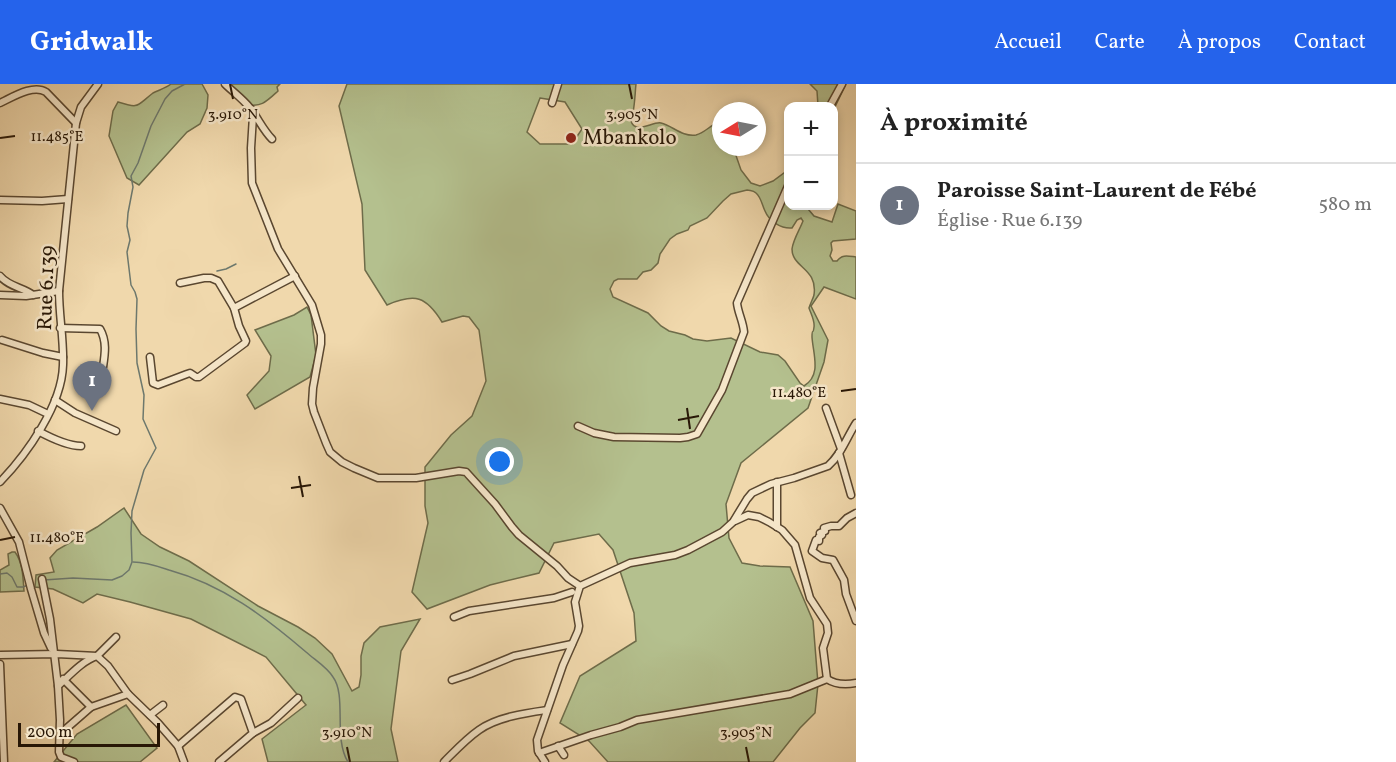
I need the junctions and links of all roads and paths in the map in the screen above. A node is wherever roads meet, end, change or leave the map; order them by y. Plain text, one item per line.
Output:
1 (87, 84) edge
2 (225, 84) edge
3 (558, 84) edge
4 (842, 84) edge
5 (96, 87) edge
6 (832, 102) edge
7 (0, 103) edge
8 (552, 103) dead end
9 (251, 110) junction
10 (76, 123) junction
11 (272, 139) dead end
12 (784, 197) edge
13 (68, 199) junction
14 (0, 200) edge
15 (0, 276) edge
16 (295, 276) junction
17 (180, 283) dead end
18 (59, 291) junction
19 (0, 295) edge
20 (34, 296) junction
21 (234, 308) junction
22 (60, 328) junction
23 (2, 340) dead end
24 (63, 357) junction
25 (150, 357) dead end
26 (103, 367) dead end
27 (0, 399) edge
28 (55, 400) junction
29 (826, 408) dead end
30 (48, 414) junction
31 (856, 423) edge
32 (578, 426) dead end
33 (38, 431) junction
34 (116, 431) dead end
35 (81, 446) dead end
36 (840, 451) junction
37 (0, 482) edge
38 (777, 482) junction
39 (851, 495) dead end
40 (0, 508) edge
41 (856, 513) edge
42 (733, 522) junction
43 (777, 527) junction
44 (568, 578) junction
45 (42, 579) dead end
46 (580, 586) junction
47 (572, 592) junction
48 (575, 602) junction
49 (454, 617) dead end
50 (856, 621) edge
51 (116, 637) dead end
52 (572, 644) junction
53 (54, 654) junction
54 (0, 655) edge
55 (97, 656) junction
56 (0, 664) edge
57 (826, 679) junction
58 (64, 680) junction
59 (452, 680) dead end
60 (856, 683) edge
61 (58, 686) junction
62 (128, 694) junction
63 (298, 698) dead end
64 (162, 705) dead end
65 (91, 707) junction
66 (547, 710) junction
67 (150, 715) junction
68 (253, 733) junction
69 (60, 734) junction
70 (178, 746) junction
71 (558, 746) junction
72 (539, 753) junction
73 (564, 755) dead end
74 (4, 762) edge
75 (74, 762) edge
76 (184, 762) edge
77 (219, 762) edge
78 (444, 762) edge
79 (545, 762) edge

1 - 5 street
2 - 9 street
3 - 8 street
4 - 6 street
5 - 10 street, Rue 6.139
7 - 10 street
9 - 11 street
9 - 16 street
10 - 13 street, Rue 6.139
12 - 32 street
13 - 14 street
13 - 18 street, Rue 6.139
15 - 20 street
16 - 21 street
16 - 44 street
17 - 21 street
18 - 20 street
18 - 22 street, Rue 6.139
19 - 20 street
21 - 25 street
22 - 24 street, Rue 6.139
22 - 26 street
23 - 24 street
24 - 28 street, Rue 6.139
27 - 30 street
28 - 30 street, Rue 6.139
28 - 34 street
29 - 36 street
30 - 33 street, Rue 6.139
31 - 36 street
33 - 35 street
33 - 37 street, Rue 6.139
36 - 38 street
36 - 39 street
38 - 42 street
38 - 43 street
40 - 53 street
41 - 50 street
42 - 43 street
42 - 46 street
43 - 57 street
44 - 46 street
44 - 47 street
45 - 53 street
46 - 48 street
47 - 48 street
47 - 49 street
48 - 52 street
51 - 55 street
52 - 59 street
52 - 66 street
53 - 54 street
53 - 55 street
53 - 61 street
55 - 58 street
55 - 62 street
56 - 74 street
57 - 60 street
57 - 71 street
58 - 61 street
58 - 65 street
61 - 69 street
62 - 65 street
62 - 67 street
63 - 68 street
64 - 67 street
65 - 69 street
66 - 72 street
66 - 78 street
67 - 70 street
68 - 70 street
68 - 77 street
69 - 75 street
70 - 76 street
71 - 72 street
71 - 73 street
72 - 79 street

